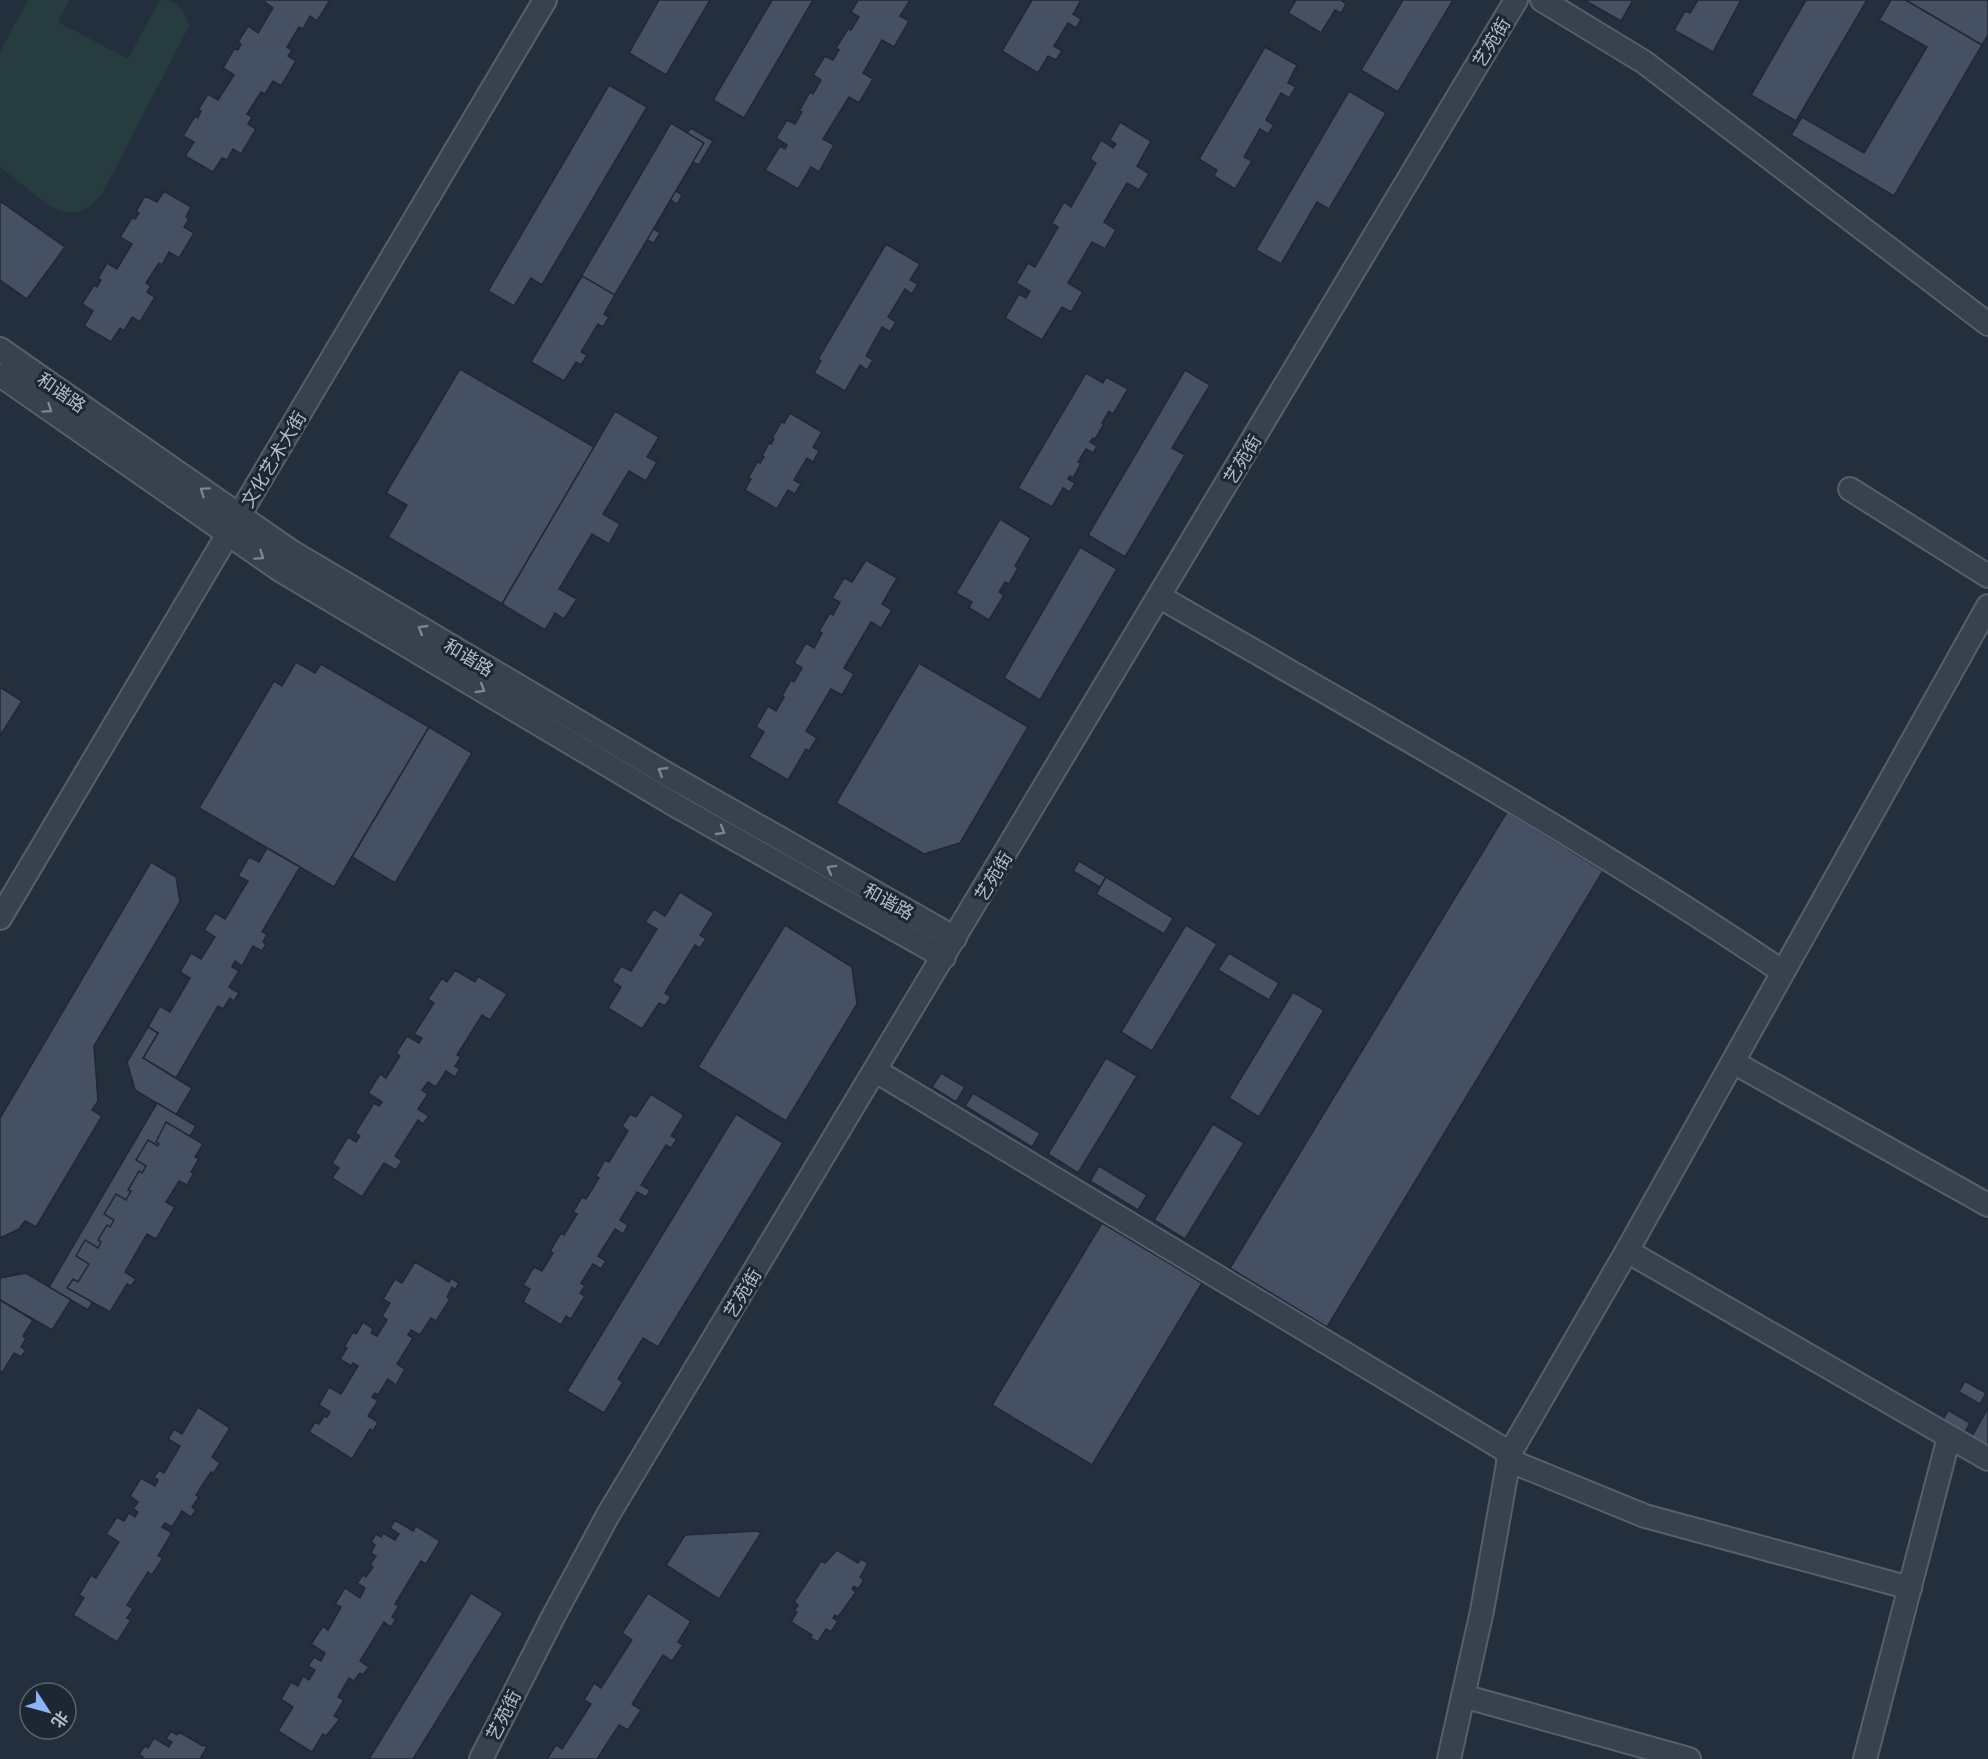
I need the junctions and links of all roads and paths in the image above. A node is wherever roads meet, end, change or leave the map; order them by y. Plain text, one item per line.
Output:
1 (545, 0) edge
2 (1516, 0) edge
3 (1542, 0) edge
4 (1988, 324) edge
5 (0, 349) edge
6 (0, 375) edge
7 (1850, 489) dead end
8 (233, 525) junction
9 (1988, 576) edge
10 (1160, 597) junction
11 (1988, 606) edge
12 (0, 918) edge
13 (950, 948) junction
14 (1783, 972) junction
15 (1733, 1062) junction
16 (876, 1071) junction
17 (1988, 1204) edge
18 (1627, 1251) junction
19 (1949, 1437) junction
20 (1509, 1457) junction
21 (1988, 1459) edge
22 (1910, 1588) junction
23 (1463, 1696) junction
24 (481, 1759) edge
25 (1449, 1759) edge
26 (1689, 1759) edge
27 (1865, 1759) edge

1 - 8 street, 文化艺术大街
2 - 10 street, 艺苑街
3 - 4 street
8 -> 5 street, 和谐路
6 -> 8 street, 和谐路
7 - 9 street
8 - 12 street, 文化艺术大街
8 - 13 street, 和谐路
10 - 13 street, 艺苑街
10 - 14 street
11 - 14 street
13 - 16 street, 艺苑街
14 - 15 street
15 - 17 street
15 - 18 street
16 - 20 street
16 - 24 street, 艺苑街
18 - 19 street
18 - 20 street
19 - 21 street
19 - 22 street
20 - 22 street
20 - 23 street
22 - 27 street
23 - 25 street
23 - 26 street

